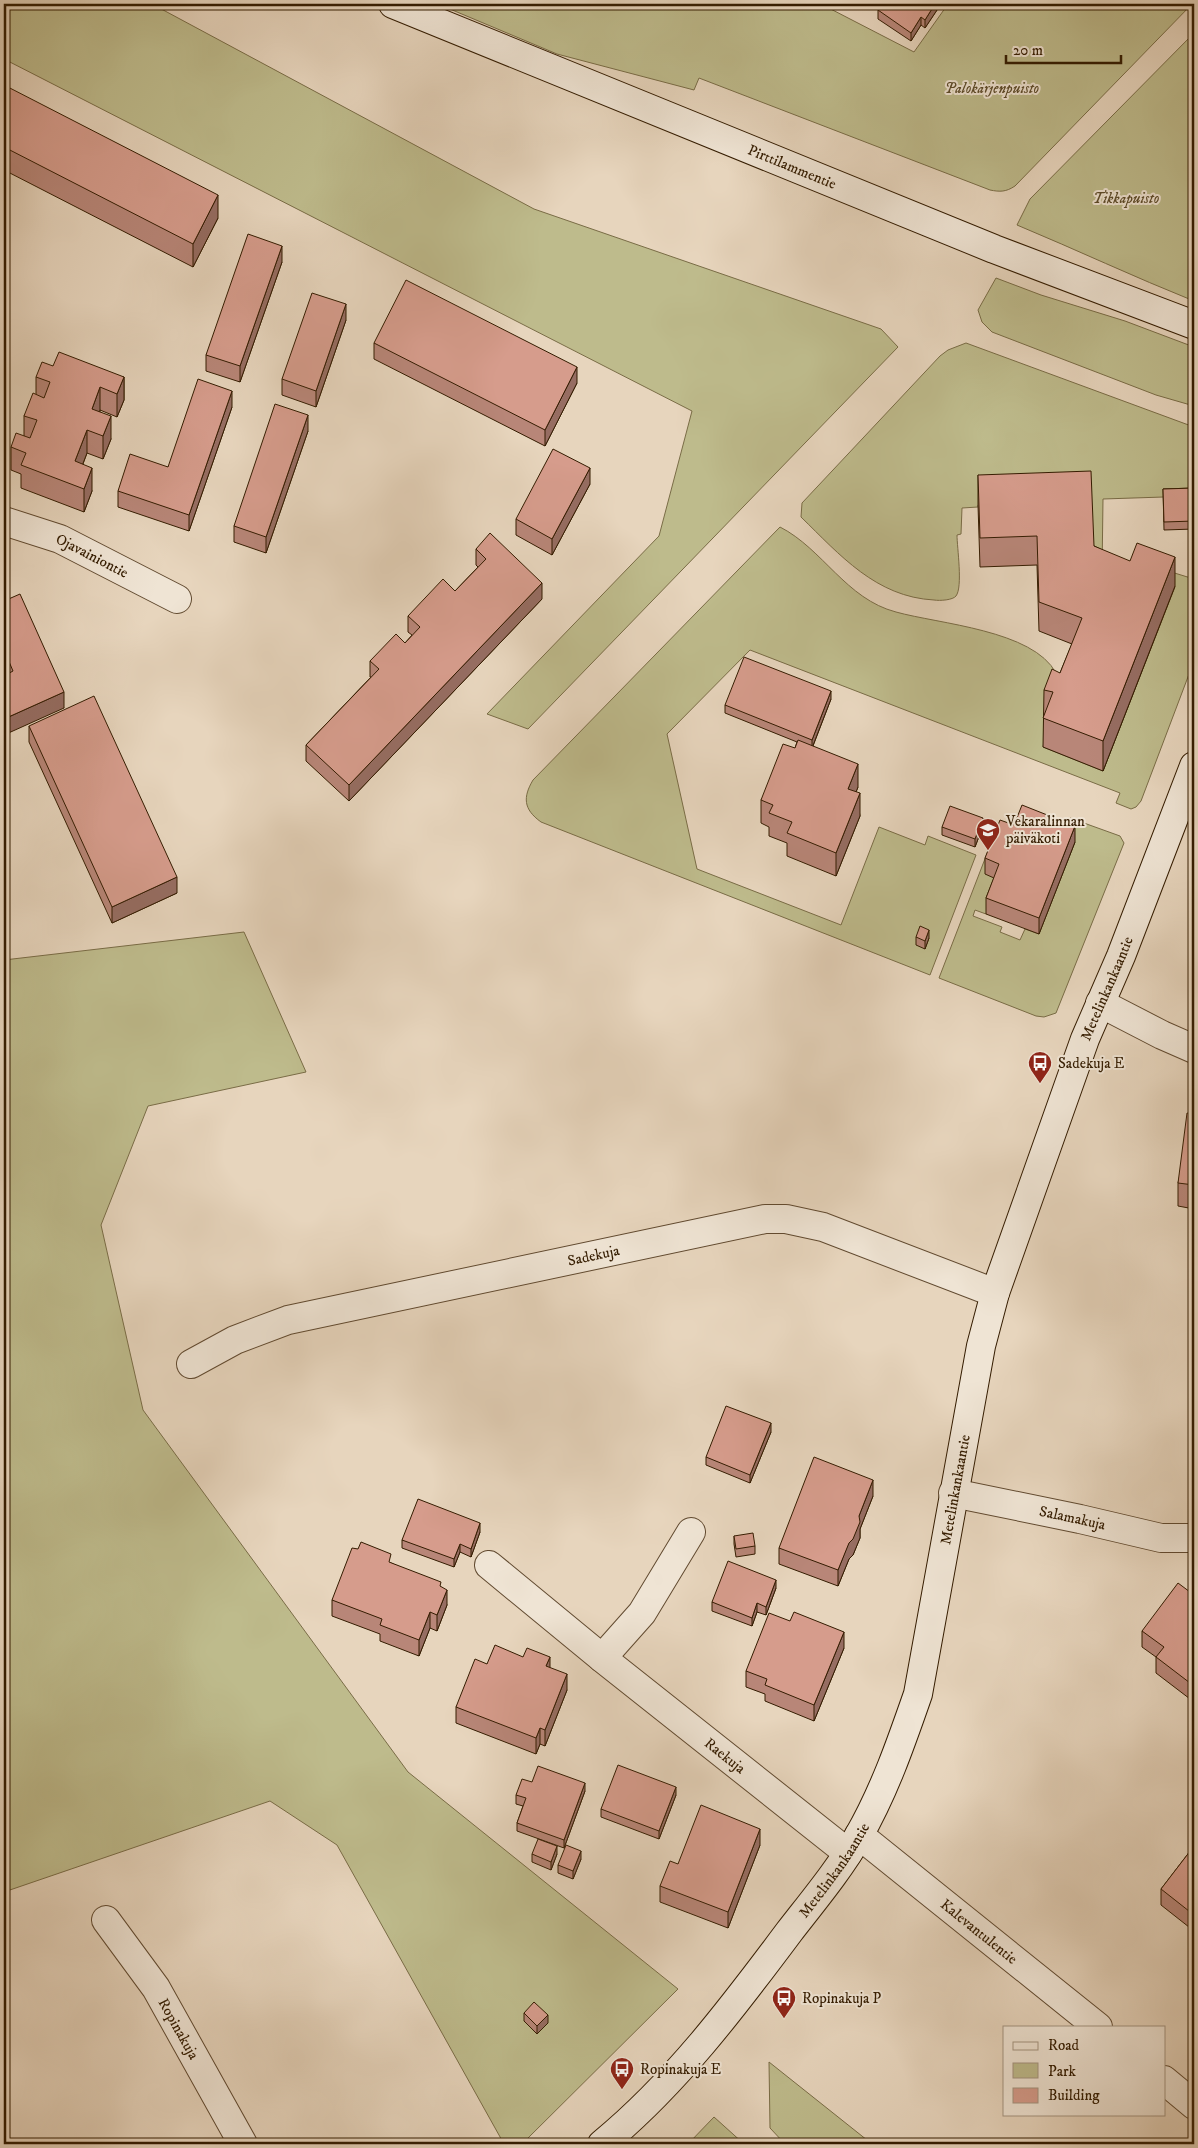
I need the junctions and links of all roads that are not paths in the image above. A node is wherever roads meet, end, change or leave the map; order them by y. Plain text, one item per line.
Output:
1 (393, 4) edge
2 (1194, 325) edge
3 (4, 521) edge
4 (177, 599) dead end
5 (1194, 766) edge
6 (1100, 1003) junction
7 (1194, 1048) edge
8 (994, 1293) junction
9 (191, 1364) dead end
10 (953, 1493) junction
11 (691, 1532) dead end
12 (1194, 1538) edge
13 (489, 1565) dead end
14 (602, 1658) junction
15 (854, 1844) junction
16 (106, 1920) dead end
17 (1097, 2026) edge
18 (1166, 2082) edge
19 (1194, 2105) edge
20 (243, 2144) edge
21 (602, 2144) edge

1 - 2 street, Pirttilammentie
3 - 4 street, Ojavainiontie
5 - 6 street, Metelinkankaantie
6 - 7 street
6 - 8 street, Metelinkankaantie
8 - 9 street, Sadekuja
8 - 10 street, Metelinkankaantie
10 - 12 street, Salamakuja
10 - 15 street, Metelinkankaantie
11 - 14 street
13 - 14 street, Raekuja
14 - 15 street, Raekuja
15 - 17 street, Kalevantulentie
15 - 21 street, Metelinkankaantie
16 - 20 street, Ropinakuja
18 - 19 street

